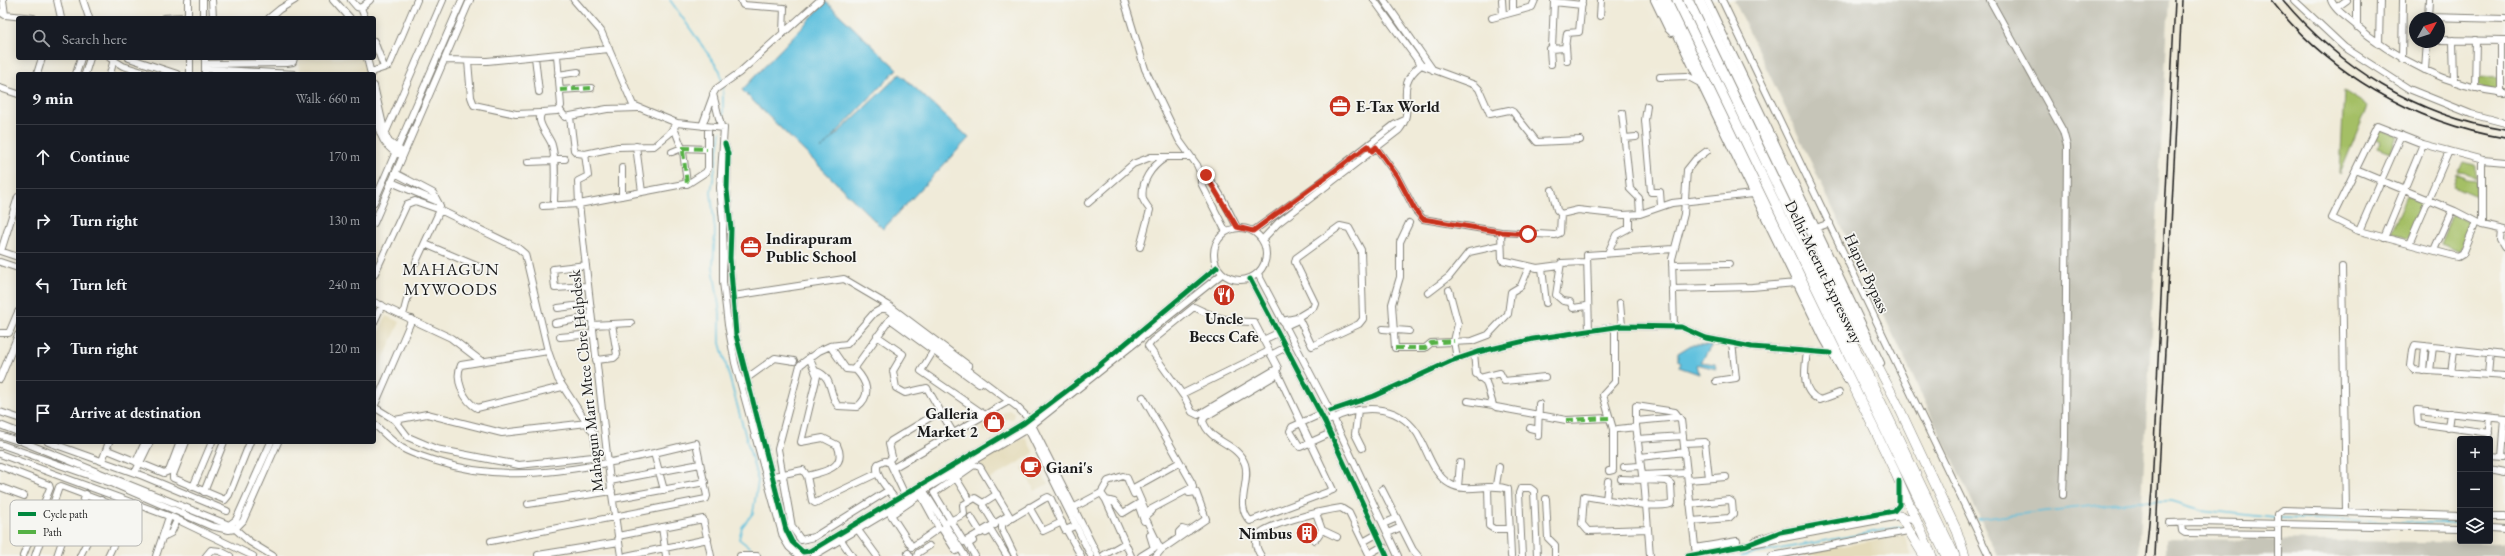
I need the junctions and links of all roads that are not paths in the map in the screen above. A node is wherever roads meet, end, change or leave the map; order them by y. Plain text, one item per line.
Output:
1 (3, 0) edge
2 (57, 0) edge
3 (83, 0) edge
4 (188, 0) edge
5 (203, 0) edge
6 (212, 0) edge
7 (296, 0) edge
8 (334, 0) edge
9 (350, 0) edge
10 (370, 0) edge
11 (417, 0) edge
12 (443, 0) edge
13 (462, 0) edge
14 (470, 0) edge
15 (574, 0) edge
16 (741, 0) edge
17 (820, 0) edge
18 (1124, 0) edge
19 (1374, 0) edge
20 (1384, 0) edge
21 (1502, 0) edge
22 (1513, 0) edge
23 (1535, 0) edge
24 (1601, 0) edge
25 (1654, 0) edge
26 (1660, 0) edge
27 (1666, 0) edge
28 (1677, 0) edge
29 (1688, 0) edge
30 (1699, 0) edge
31 (1707, 0) edge
32 (1722, 0) edge
33 (1990, 0) edge
34 (2294, 0) edge
35 (2331, 0) edge
36 (2347, 0) edge
37 (2357, 0) edge
38 (2380, 0) edge
39 (2403, 0) edge
40 (2428, 0) edge
41 (1554, 1) edge
42 (1582, 3) edge
43 (342, 5) edge
44 (361, 8) junction
45 (2336, 8) junction
46 (1513, 12) junction
47 (2428, 12) edge
48 (2, 14) edge
49 (1663, 14) junction
50 (1503, 15) junction
51 (18, 16) edge
52 (61, 16) edge
53 (87, 16) edge
54 (186, 16) edge
55 (204, 16) edge
56 (213, 16) edge
57 (271, 16) edge
58 (349, 16) edge
59 (364, 16) edge
60 (1600, 16) dead end
61 (2445, 17) edge
62 (1492, 18) dead end
63 (2505, 19) edge
64 (2357, 27) junction
65 (784, 33) junction
66 (2445, 40) edge
67 (2453, 40) junction
68 (2476, 40) junction
69 (2503, 41) edge
70 (2379, 44) junction
71 (1566, 46) junction
72 (376, 47) edge
73 (1552, 48) junction
74 (2427, 48) edge
75 (609, 49) junction
76 (557, 55) junction
77 (535, 57) junction
78 (2402, 59) junction
79 (41, 60) edge
80 (80, 60) edge
81 (89, 60) edge
82 (112, 60) edge
83 (114, 60) edge
84 (135, 60) edge
85 (190, 60) edge
86 (294, 60) edge
87 (368, 60) edge
88 (445, 60) junction
89 (468, 60) junction
90 (1567, 61) dead end
91 (1551, 64) dead end
92 (1421, 65) junction
93 (205, 66) edge
94 (384, 67) junction
95 (1433, 70) junction
96 (2426, 70) junction
97 (38, 72) edge
98 (77, 72) edge
99 (86, 72) edge
100 (110, 72) edge
101 (142, 72) edge
102 (171, 72) edge
103 (190, 72) edge
104 (271, 72) edge
105 (371, 72) edge
106 (373, 72) edge
107 (578, 72) dead end
108 (558, 75) junction
109 (1660, 76) dead end
110 (2454, 82) junction
111 (1700, 83) junction
112 (0, 88) edge
113 (591, 88) dead end
114 (2475, 88) junction
115 (560, 90) junction
116 (539, 92) dead end
117 (16, 93) edge
118 (2503, 93) edge
119 (713, 94) junction
120 (376, 101) edge
121 (376, 104) edge
122 (1647, 106) dead end
123 (638, 108) junction
124 (559, 109) junction
125 (540, 113) junction
126 (1622, 113) dead end
127 (570, 117) junction
128 (2505, 123) edge
129 (675, 125) junction
130 (705, 127) junction
131 (722, 127) junction
132 (385, 134) junction
133 (2401, 135) junction
134 (1636, 137) dead end
135 (1625, 138) junction
136 (1580, 140) dead end
137 (725, 144) junction
138 (2423, 144) junction
139 (636, 146) junction
140 (1372, 148) junction
141 (707, 149) junction
142 (396, 150) junction
143 (683, 150) junction
144 (1707, 151) dead end
145 (672, 152) dead end
146 (2449, 152) junction
147 (403, 154) junction
148 (585, 154) junction
149 (1166, 157) junction
150 (1191, 157) junction
151 (565, 159) dead end
152 (553, 160) junction
153 (2482, 160) junction
154 (528, 162) dead end
155 (2505, 162) edge
156 (622, 168) dead end
157 (2356, 170) junction
158 (395, 173) junction
159 (1201, 174) junction
160 (391, 182) junction
161 (2381, 182) junction
162 (687, 184) junction
163 (1552, 190) dead end
164 (642, 192) junction
165 (2404, 192) junction
166 (1753, 194) junction
167 (622, 196) junction
168 (376, 197) edge
169 (2428, 201) junction
170 (1686, 202) junction
171 (16, 203) edge
172 (1088, 203) dead end
173 (579, 204) junction
174 (554, 205) junction
175 (543, 206) dead end
176 (1661, 206) junction
177 (439, 207) junction
178 (2452, 210) junction
179 (1561, 214) junction
180 (1640, 214) junction
181 (1630, 215) junction
182 (1274, 217) junction
183 (11, 218) junction
184 (376, 218) edge
185 (16, 219) edge
186 (1409, 222) dead end
187 (1278, 223) junction
188 (1830, 223) junction
189 (2479, 223) junction
190 (1237, 227) junction
191 (1816, 228) junction
192 (2503, 230) edge
193 (1253, 231) junction
194 (2359, 231) junction
195 (1226, 232) junction
196 (1501, 232) junction
197 (2384, 238) junction
198 (1262, 240) junction
199 (425, 244) junction
200 (2409, 244) junction
201 (1501, 245) junction
202 (1140, 246) dead end
203 (2505, 247) edge
204 (1673, 248) junction
205 (2434, 250) junction
206 (0, 251) edge
207 (1608, 253) junction
208 (16, 256) edge
209 (0, 262) edge
210 (416, 262) dead end
211 (1585, 262) junction
212 (1729, 264) dead end
213 (586, 265) junction
214 (1560, 265) junction
215 (1672, 265) junction
216 (16, 267) edge
217 (479, 267) dead end
218 (1217, 267) junction
219 (1529, 267) junction
220 (2342, 267) dead end
221 (1542, 268) junction
222 (376, 271) edge
223 (1222, 274) junction
224 (1258, 274) junction
225 (1250, 279) junction
226 (1796, 283) junction
227 (587, 286) junction
228 (1672, 288) junction
229 (1449, 290) dead end
230 (409, 292) dead end
231 (1428, 293) dead end
232 (733, 296) junction
233 (376, 303) edge
234 (1546, 303) dead end
235 (1620, 303) dead end
236 (589, 304) junction
237 (382, 305) junction
238 (1587, 306) junction
239 (558, 308) dead end
240 (403, 315) junction
241 (16, 316) edge
242 (591, 317) junction
243 (376, 318) edge
244 (1298, 318) junction
245 (412, 319) junction
246 (555, 323) dead end
247 (631, 323) dead end
248 (1161, 323) junction
249 (612, 324) junction
250 (1283, 324) junction
251 (592, 325) junction
252 (1147, 326) junction
253 (1618, 327) junction
254 (1674, 327) junction
255 (1383, 328) dead end
256 (1166, 330) junction
257 (1394, 330) junction
258 (1409, 331) dead end
259 (1151, 332) junction
260 (1589, 332) junction
261 (0, 333) edge
262 (1278, 333) junction
263 (593, 334) junction
264 (877, 336) junction
265 (560, 337) dead end
266 (16, 340) edge
267 (1263, 340) junction
268 (1454, 341) junction
269 (1732, 343) junction
270 (830, 346) junction
271 (2425, 346) junction
272 (1286, 347) junction
273 (2433, 347) junction
274 (934, 350) junction
275 (2454, 350) junction
276 (548, 351) junction
277 (1807, 352) junction
278 (1270, 353) junction
279 (1830, 353) junction
280 (2490, 353) junction
281 (1474, 354) junction
282 (2505, 355) edge
283 (809, 357) junction
284 (1457, 359) junction
285 (596, 360) junction
286 (794, 360) dead end
287 (481, 361) junction
288 (854, 369) junction
289 (816, 371) junction
290 (2423, 371) junction
291 (2430, 371) junction
292 (2451, 373) junction
293 (2488, 375) junction
294 (2505, 376) edge
295 (1545, 377) dead end
296 (1480, 378) junction
297 (0, 379) edge
298 (746, 379) junction
299 (1716, 381) dead end
300 (740, 383) junction
301 (562, 387) junction
302 (1854, 387) junction
303 (1838, 393) dead end
304 (1182, 394) junction
305 (1143, 397) dead end
306 (1895, 399) junction
307 (376, 402) edge
308 (1007, 402) junction
309 (1468, 402) dead end
310 (1540, 404) dead end
311 (1493, 405) junction
312 (376, 408) edge
313 (1358, 410) junction
314 (1330, 411) junction
315 (0, 412) edge
316 (2450, 413) junction
317 (942, 414) junction
318 (1321, 414) junction
319 (985, 415) junction
320 (1539, 415) junction
321 (16, 417) edge
322 (1679, 417) junction
323 (1609, 418) junction
324 (2490, 418) junction
325 (2505, 419) edge
326 (395, 420) junction
327 (1333, 420) junction
328 (1029, 422) junction
329 (1325, 422) junction
330 (587, 423) junction
331 (1302, 423) junction
332 (1636, 424) junction
333 (0, 425) edge
334 (376, 426) edge
335 (1530, 428) dead end
336 (2448, 428) junction
337 (1618, 429) dead end
338 (16, 431) edge
339 (1331, 433) junction
340 (954, 434) junction
341 (0, 435) edge
342 (1683, 436) junction
343 (2488, 436) edge
344 (16, 440) edge
345 (1638, 440) junction
346 (1312, 443) junction
347 (1684, 443) junction
348 (0, 444) edge
349 (28, 444) edge
350 (60, 444) edge
351 (108, 444) edge
352 (144, 444) edge
353 (149, 444) edge
354 (179, 444) edge
355 (185, 444) edge
356 (211, 444) edge
357 (223, 444) edge
358 (249, 444) edge
359 (270, 444) edge
360 (277, 444) edge
361 (1362, 448) dead end
362 (110, 451) dead end
363 (1685, 452) junction
364 (654, 453) junction
365 (0, 454) edge
366 (1640, 457) junction
367 (2493, 457) edge
368 (2504, 458) edge
369 (102, 461) junction
370 (888, 461) junction
371 (1180, 462) junction
372 (138, 463) junction
373 (609, 463) junction
374 (1460, 463) dead end
375 (700, 464) junction
376 (0, 466) edge
377 (1640, 466) junction
378 (148, 467) junction
379 (1499, 467) dead end
380 (1624, 467) dead end
381 (893, 468) junction
382 (1609, 471) dead end
383 (2493, 471) edge
384 (659, 472) junction
385 (136, 473) junction
386 (783, 473) junction
387 (878, 473) junction
388 (2505, 473) edge
389 (1687, 474) junction
390 (143, 476) junction
391 (807, 476) junction
392 (954, 476) junction
393 (769, 477) junction
394 (1726, 477) dead end
395 (1709, 478) junction
396 (1621, 479) dead end
397 (1644, 480) junction
398 (1688, 480) junction
399 (610, 481) junction
400 (1608, 481) dead end
401 (1899, 481) junction
402 (704, 482) junction
403 (1062, 485) junction
404 (1496, 485) junction
405 (0, 487) edge
406 (193, 487) junction
407 (1458, 487) junction
408 (1488, 487) junction
409 (1056, 489) junction
410 (1382, 489) dead end
411 (664, 490) junction
412 (889, 490) junction
413 (178, 491) junction
414 (612, 491) junction
415 (924, 491) junction
416 (204, 492) junction
417 (1101, 493) junction
418 (86, 494) junction
419 (997, 494) junction
420 (905, 495) junction
421 (2063, 495) dead end
422 (24, 496) dead end
423 (613, 499) junction
424 (1546, 499) dead end
425 (45, 500) edge
426 (54, 500) edge
427 (84, 500) edge
428 (102, 500) edge
429 (123, 500) edge
430 (1106, 500) junction
431 (1606, 500) junction
432 (173, 501) junction
433 (970, 501) junction
434 (528, 504) dead end
435 (899, 504) junction
436 (1138, 504) junction
437 (1646, 504) junction
438 (1690, 504) junction
439 (1029, 506) junction
440 (142, 507) edge
441 (984, 507) dead end
442 (1073, 508) junction
443 (227, 511) dead end
444 (2346, 512) junction
445 (1316, 513) junction
446 (615, 516) junction
447 (1900, 516) junction
448 (2457, 516) edge
449 (169, 517) junction
450 (971, 517) dead end
451 (2493, 517) edge
452 (2505, 517) edge
453 (1397, 518) junction
454 (177, 520) junction
455 (1916, 520) junction
456 (216, 521) junction
457 (1692, 521) junction
458 (1062, 522) junction
459 (2169, 523) dead end
460 (2182, 523) junction
461 (2278, 523) junction
462 (945, 524) junction
463 (1383, 524) junction
464 (995, 525) junction
465 (211, 526) junction
466 (233, 526) junction
467 (1075, 526) junction
468 (662, 527) junction
469 (1401, 527) junction
470 (2457, 528) edge
471 (2493, 528) edge
472 (1510, 529) junction
473 (1648, 529) junction
474 (2505, 529) edge
475 (858, 530) junction
476 (1066, 530) junction
477 (1322, 530) junction
478 (1908, 531) junction
479 (1957, 531) junction
480 (207, 533) junction
481 (981, 533) junction
482 (1388, 533) junction
483 (1377, 534) junction
484 (2278, 534) junction
485 (164, 537) junction
486 (1337, 537) dead end
487 (618, 539) junction
488 (708, 539) junction
489 (841, 540) junction
490 (1315, 540) dead end
491 (491, 541) dead end
492 (1737, 541) dead end
493 (1363, 542) junction
494 (1125, 543) junction
495 (1747, 545) junction
496 (27, 546) edge
497 (38, 546) edge
498 (60, 546) edge
499 (85, 546) edge
500 (113, 546) edge
501 (929, 546) dead end
502 (1383, 546) junction
503 (665, 548) junction
504 (1161, 550) junction
505 (1695, 552) junction
506 (960, 553) edge
507 (565, 554) edge
508 (804, 554) edge
509 (538, 555) dead end
510 (1370, 555) edge
511 (1923, 555) edge
512 (23, 556) edge
513 (35, 556) edge
514 (57, 556) edge
515 (80, 556) edge
516 (108, 556) edge
517 (156, 556) edge
518 (206, 556) edge
519 (230, 556) edge
520 (253, 556) edge
521 (273, 556) edge
522 (621, 556) edge
523 (626, 556) edge
524 (666, 556) edge
525 (711, 556) edge
526 (740, 556) edge
527 (757, 556) edge
528 (813, 556) edge
529 (852, 556) edge
530 (877, 556) edge
531 (917, 556) edge
532 (975, 556) edge
533 (1007, 556) edge
534 (1015, 556) edge
535 (1081, 556) edge
536 (1091, 556) edge
537 (1098, 556) edge
538 (1104, 556) edge
539 (1131, 556) edge
540 (1140, 556) edge
541 (1156, 556) edge
542 (1261, 556) edge
543 (1387, 556) edge
544 (1398, 556) edge
545 (1418, 556) edge
546 (1511, 556) edge
547 (1522, 556) edge
548 (1537, 556) edge
549 (1555, 556) edge
550 (1650, 556) edge
551 (1688, 556) edge
552 (1772, 556) edge
553 (1932, 556) edge
554 (1938, 556) edge
555 (1946, 556) edge
556 (1956, 556) edge
557 (1965, 556) edge
558 (1972, 556) edge
559 (1989, 556) edge
560 (2278, 556) edge

1 - 48 street
2 - 52 street
3 - 53 street
4 - 54 street
5 - 55 street
6 - 56 street
7 - 57 street
8 - 43 street
9 - 43 street
9 - 44 street
10 - 44 street
11 - 94 street
12 - 132 street
13 - 142 street
14 - 88 street
15 - 75 street
16 - 65 street
17 - 65 street
18 - 150 street
19 - 92 street
20 - 95 street
21 - 50 street
22 - 46 street
23 - 46 street
24 - 60 street
25 - 49 street
26 - 49 street
27 - 302 highway
28 - 555 highway, Delhi-Meerut Expressway
29 - 556 highway, Delhi-Meerut Expressway
30 - 306 highway
31 - 191 street
32 - 188 street, Hapur Bypass
33 - 421 street
34 - 128 street
35 - 45 street
36 - 45 street
37 - 64 street
38 - 70 street
39 - 78 street
40 - 47 street
41 - 42 street
41 - 73 street
42 - 71 street
43 - 58 street
44 - 59 street
45 - 64 street
46 - 50 street
48 - 51 street
49 - 111 street
50 - 62 street
61 - 63 street
64 - 70 street
65 - 119 street
66 - 67 street
67 - 68 street
67 - 110 street
68 - 69 street
68 - 114 street
69 - 118 street
70 - 78 street
71 - 73 street
71 - 90 street
72 - 94 street
73 - 91 street
74 - 96 street
75 - 76 street
75 - 123 street
76 - 77 street
76 - 108 street
77 - 89 street
77 - 116 street
78 - 96 street
79 - 97 street
80 - 98 street
81 - 99 street
82 - 100 street
83 - 101 street
84 - 102 street
85 - 103 street
86 - 93 street
87 - 105 street
88 - 89 street
88 - 147 street
89 - 125 street
92 - 95 street
92 - 140 street
93 - 104 street
94 - 106 street
95 - 136 street
96 - 110 street
107 - 108 street
108 - 115 street
109 - 111 street
110 - 114 street
111 - 166 street
112 - 117 street
113 - 115 street
114 - 118 street
115 - 124 street
119 - 130 street
119 - 131 street
120 - 132 street
121 - 142 street
122 - 176 street
123 - 127 street
123 - 129 street
124 - 125 street
124 - 127 street
125 - 152 street
126 - 135 street
127 - 148 street
129 - 130 street
129 - 139 street
129 - 143 street
130 - 131 street
130 - 141 street
131 - 137 street
132 - 142 street
133 - 138 street
133 - 157 street
133 - 161 street
134 - 135 street
135 - 180 street
137 - 232 street
137 - 300 street
138 - 146 street
138 - 165 street
139 - 148 street
139 - 164 street
140 - 182 street
140 - 187 street
140 - 196 street
141 - 143 street
141 - 162 street
142 - 147 street
142 - 168 street
143 - 145 street
143 - 162 street
144 - 170 street
146 - 153 street
146 - 169 street
147 - 158 street
148 - 173 street, Mahagun Mart Mtce Cbre Helpdesk
149 - 150 street
149 - 172 street
149 - 202 street
150 - 159 street
151 - 152 street
152 - 154 street
152 - 174 street
153 - 155 street
153 - 189 street
156 - 167 street
157 - 161 street
157 - 194 street
158 - 160 street
158 - 177 street
159 - 190 street
159 - 195 street
160 - 177 street
160 - 184 street
161 - 165 street
161 - 194 street
162 - 164 street
163 - 179 street
164 - 167 street
165 - 169 street
165 - 197 street
166 - 170 street
166 - 226 street
167 - 173 street
169 - 178 street
169 - 200 street
170 - 176 street
170 - 204 street
171 - 183 street
173 - 174 street
173 - 213 street, Mahagun Mart Mtce Cbre Helpdesk
174 - 175 street
176 - 180 street
177 - 199 street
177 - 222 street
177 - 276 street
178 - 189 street
178 - 205 street
179 - 181 street
179 - 196 street
180 - 181 street
181 - 207 street
182 - 187 street
182 - 193 street
183 - 185 street
183 - 206 street
186 - 257 street
187 - 198 street
188 - 191 street
188 - 559 street, Hapur Bypass
189 - 192 street
189 - 205 street
190 - 193 street
190 - 195 street
191 - 306 street
192 - 203 street
193 - 198 street
194 - 197 street
195 - 218 street
196 - 201 street
197 - 200 street
198 - 224 street
199 - 210 street
199 - 217 street
200 - 205 street
201 - 219 street
201 - 231 street
204 - 207 street
204 - 215 street
206 - 208 street
207 - 211 street
209 - 216 street
211 - 214 street
211 - 238 street
212 - 215 street
213 - 227 street, Mahagun Mart Mtce Cbre Helpdesk
213 - 227 street
214 - 221 street
214 - 238 street
215 - 228 street
218 - 223 street
218 - 252 street
219 - 221 street
219 - 268 street
220 - 444 street
221 - 234 street
223 - 225 street
223 - 248 street
224 - 225 street
224 - 250 street
225 - 262 street
226 - 228 street
226 - 279 street
227 - 236 street, Mahagun Mart Mtce Cbre Helpdesk
228 - 254 street
229 - 268 street
230 - 240 street
232 - 298 street
232 - 328 street
233 - 237 street
235 - 253 street
236 - 239 street
236 - 242 street, Mahagun Mart Mtce Cbre Helpdesk
237 - 240 street
237 - 243 street
238 - 260 street
240 - 245 street
241 - 261 street
242 - 246 street
242 - 251 street, Mahagun Mart Mtce Cbre Helpdesk
244 - 244 street
244 - 250 street
245 - 287 street
245 - 307 street
247 - 249 street
248 - 256 street
248 - 259 street
249 - 251 street
249 - 285 street
250 - 314 street
251 - 263 street, Mahagun Mart Mtce Cbre Helpdesk
252 - 259 street
252 - 328 street
253 - 254 street
253 - 260 street
253 - 323 street
254 - 269 street
255 - 257 street
256 - 267 street
256 - 304 street
257 - 258 street
257 - 268 street
259 - 328 street
260 - 281 street
262 - 267 street
262 - 272 street
263 - 265 street
263 - 285 street, Mahagun Mart Mtce Cbre Helpdesk
264 - 274 street
264 - 288 street
264 - 317 street
266 - 297 street
267 - 278 street
268 - 284 street
269 - 277 street
269 - 299 street
270 - 283 street
270 - 288 street
270 - 308 street
271 - 273 street
271 - 290 street
271 - 290 street
272 - 278 street
272 - 318 street
273 - 275 street
273 - 291 street
274 - 308 street
274 - 319 street
275 - 280 street
275 - 292 street
276 - 287 street
276 - 301 street
277 - 279 street
277 - 303 street
278 - 304 street
278 - 304 street
279 - 302 street
280 - 282 street
280 - 293 street
281 - 284 street
281 - 296 street
283 - 289 street
283 - 386 street
284 - 314 street
285 - 373 street, Mahagun Mart Mtce Cbre Helpdesk
286 - 298 street
287 - 301 street
288 - 289 street
289 - 391 street
290 - 291 street
291 - 292 street
292 - 293 street
293 - 294 street
295 - 296 street
296 - 311 street
298 - 300 street
298 - 393 street
300 - 393 street
301 - 330 street
302 - 401 highway
305 - 371 street
306 - 479 highway
308 - 319 street
308 - 328 street
309 - 311 street
310 - 320 street
311 - 320 street
312 - 326 street
313 - 327 street
313 - 361 street
313 - 407 street
314 - 327 street
315 - 321 street
316 - 324 street
316 - 336 street
316 - 336 street
317 - 340 street
317 - 370 street
318 - 329 street
318 - 331 street
319 - 340 street
320 - 323 street
320 - 335 street
322 - 332 street
322 - 332 street
322 - 342 street
323 - 382 street
324 - 325 street
324 - 343 street
325 - 368 street
326 - 330 street
326 - 330 street
327 - 329 street
327 - 463 street
328 - 392 street
328 - 403 street
328 - 409 street
328 - 420 street
329 - 339 street
331 - 346 street
331 - 346 street
331 - 346 street
332 - 337 street
332 - 345 street
333 - 338 street
334 - 373 street
336 - 343 street
339 - 346 street
339 - 483 street
340 - 381 street
341 - 344 street
342 - 345 street
342 - 347 street
345 - 366 street
347 - 363 street
347 - 395 street
348 - 465 street
349 - 432 street
350 - 369 street
351 - 369 street
352 - 372 street
353 - 372 street
354 - 378 street
355 - 406 street
356 - 406 street
357 - 416 street
358 - 416 street
359 - 466 street
360 - 466 street
362 - 372 street
363 - 366 street
363 - 389 street
364 - 373 street
364 - 375 street
364 - 384 street
365 - 429 street
366 - 377 street
367 - 368 street
369 - 385 street
370 - 381 street
370 - 387 street
371 - 371 street
372 - 378 street
372 - 385 street
373 - 399 street, Mahagun Mart Mtce Cbre Helpdesk
374 - 407 street
375 - 384 street
375 - 402 street
376 - 425 street
377 - 380 street
377 - 389 street
378 - 390 street
379 - 404 street
381 - 420 street
383 - 388 street
384 - 399 street
384 - 411 street
385 - 390 street
386 - 391 street
386 - 393 street
386 - 412 street
387 - 391 street
387 - 412 street
389 - 398 street
390 - 413 street
392 - 415 street
392 - 419 street
392 - 433 street
392 - 462 street
393 - 508 street
394 - 395 street
395 - 398 street
396 - 397 street
397 - 437 street
397 - 437 street
398 - 438 street
399 - 414 street, Mahagun Mart Mtce Cbre Helpdesk
400 - 431 street
401 - 455 highway
401 - 495 street
402 - 411 street
402 - 446 street
403 - 409 street
403 - 442 street
404 - 408 street
404 - 472 street
405 - 422 street
406 - 416 street
407 - 408 street
408 - 472 street
409 - 467 street
410 - 453 street
411 - 423 street
412 - 435 street
413 - 432 street
413 - 443 street
414 - 423 street, Mahagun Mart Mtce Cbre Helpdesk
414 - 434 street
415 - 435 street
415 - 462 street
417 - 430 street
417 - 436 street
417 - 442 street
418 - 426 street
418 - 427 street
418 - 428 street
419 - 433 street
419 - 464 street
420 - 435 street
423 - 446 street, Mahagun Mart Mtce Cbre Helpdesk
424 - 549 street
430 - 436 street
430 - 494 street
431 - 437 street
431 - 473 street
432 - 456 street
433 - 462 street
435 - 462 street
435 - 462 street
435 - 475 street
435 - 508 street
436 - 540 street
437 - 473 street
438 - 457 street
438 - 457 street
439 - 458 street
439 - 458 street
439 - 534 street
440 - 449 street
441 - 464 street
442 - 537 street
444 - 448 street
444 - 461 street
445 - 477 street
445 - 493 street
445 - 542 street
446 - 487 street, Mahagun Mart Mtce Cbre Helpdesk
446 - 491 street
447 - 455 street
447 - 478 highway
447 - 495 street
449 - 454 street
449 - 485 street
450 - 481 street
451 - 452 street
453 - 463 street
453 - 469 street
454 - 480 street
454 - 485 street
455 - 553 highway
455 - 554 highway
456 - 465 street
456 - 466 street
457 - 505 street
458 - 476 street
459 - 460 street
460 - 461 street
460 - 484 street
461 - 470 street
461 - 484 street
462 - 481 street
462 - 506 street
463 - 482 street
464 - 481 street
465 - 466 street
465 - 480 street
466 - 521 street
467 - 476 street
467 - 536 street
468 - 487 street
468 - 488 street
468 - 503 street
469 - 482 street
469 - 545 street
471 - 474 street
472 - 546 street
473 - 550 street
475 - 489 street
475 - 530 street
476 - 535 street
477 - 486 street
477 - 490 street
478 - 511 highway
478 - 552 street
479 - 557 highway
479 - 558 highway
480 - 520 street
482 - 544 street
483 - 493 street
483 - 502 street
484 - 560 street
485 - 517 street
487 - 507 street
487 - 522 street, Mahagun Mart Mtce Cbre Helpdesk
488 - 503 street
488 - 525 street
489 - 528 street
489 - 529 street
492 - 505 street
493 - 510 street
494 - 538 street
494 - 539 street
495 - 505 street
496 - 512 street
497 - 513 street
498 - 514 street
499 - 515 street
500 - 516 street
501 - 531 street
502 - 510 street
502 - 543 street
503 - 523 street
503 - 524 street
504 - 504 street
504 - 541 street
505 - 551 street
507 - 509 street
518 - 519 street
526 - 527 street
532 - 533 street
547 - 548 street

